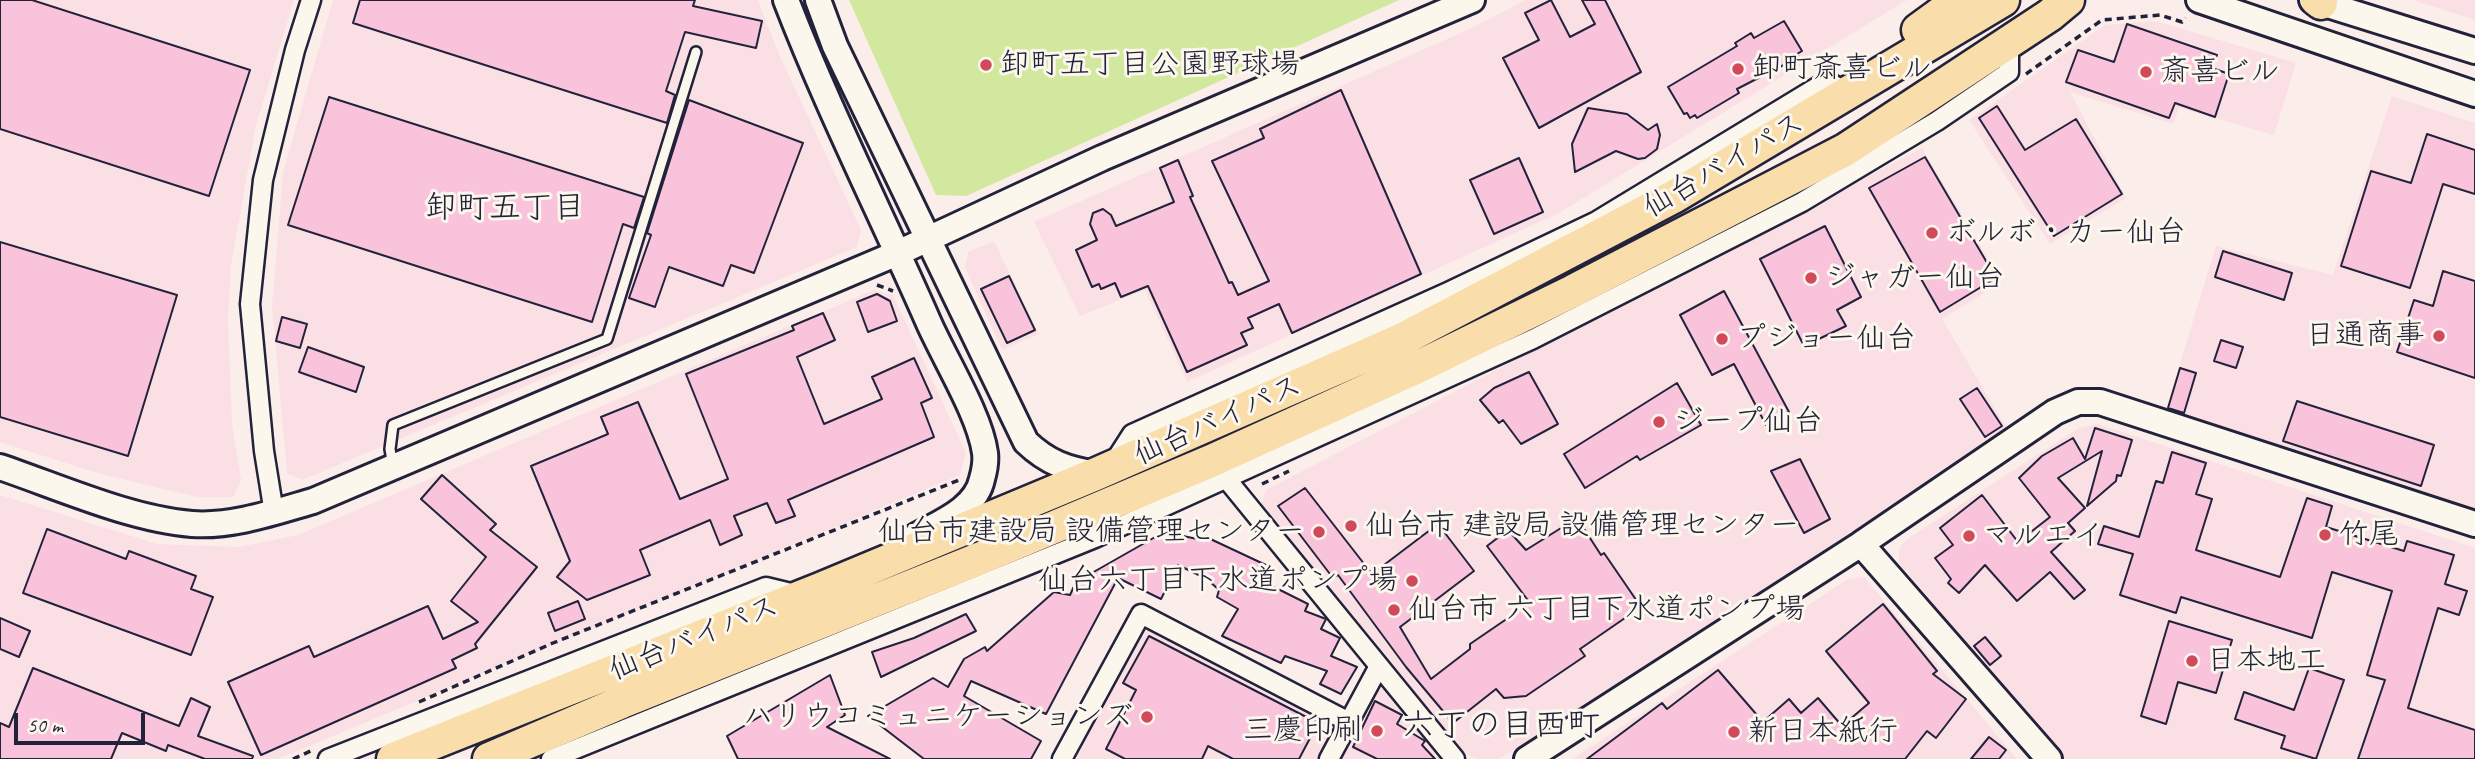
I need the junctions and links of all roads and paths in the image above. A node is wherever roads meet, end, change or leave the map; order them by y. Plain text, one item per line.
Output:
1 (312, 0) edge
2 (786, 0) edge
3 (818, 0) edge
4 (1472, 0) edge
5 (1959, 0) edge
6 (2003, 0) edge
7 (2068, 0) edge
8 (2199, 0) edge
9 (2317, 1) edge
10 (2475, 51) edge
11 (696, 52) dead end
12 (1877, 77) junction
13 (2475, 94) edge
14 (929, 238) junction
15 (900, 252) junction
16 (864, 290) dead end
17 (897, 292) dead end
18 (0, 467) edge
19 (393, 467) junction
20 (964, 470) dead end
21 (1219, 470) junction
22 (1103, 471) junction
23 (274, 513) junction
24 (2475, 524) edge
25 (1861, 544) junction
26 (812, 592) junction
27 (1379, 666) junction
28 (417, 704) dead end
29 (1349, 722) junction
30 (323, 753) edge
31 (293, 759) edge
32 (393, 759) edge
33 (489, 759) edge
34 (551, 759) edge
35 (1062, 759) edge
36 (1329, 759) edge
37 (1455, 759) edge
38 (1527, 759) edge
39 (2049, 759) edge

1 - 23 street
2 - 15 street
3 - 14 street
4 - 14 street
5 - 12 highway
6 - 12 highway, 仙台バイパス
7 - 21 highway, 仙台バイパス
8 - 13 street
9 - 10 street
11 - 19 lane
12 - 22 highway, 仙台バイパス
14 - 15 street
14 - 22 street
15 - 19 street
15 - 26 street
16 - 17 path
18 - 23 street
19 - 23 street
20 - 28 path
21 - 27 street
21 - 33 highway, 仙台バイパス
21 - 34 street
22 - 26 highway, 仙台バイパス
24 - 25 street
25 - 38 street
25 - 39 street
26 - 30 street
26 - 32 highway, 仙台バイパス
27 - 29 street
27 - 37 street
29 - 35 street
29 - 36 street
30 - 31 path

